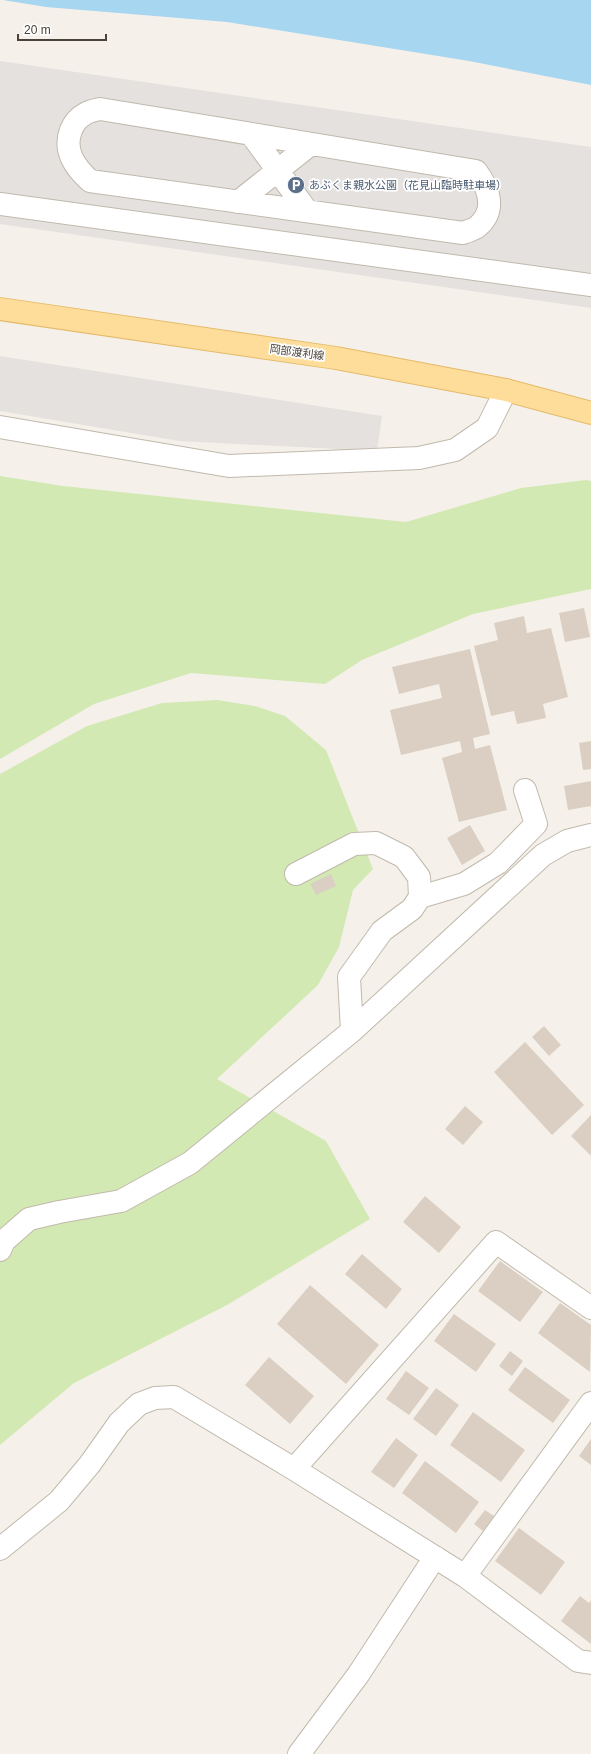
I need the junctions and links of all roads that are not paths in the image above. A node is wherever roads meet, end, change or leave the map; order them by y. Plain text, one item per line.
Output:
1 (251, 134) junction
2 (311, 144) junction
3 (278, 170) junction
4 (238, 202) junction
5 (0, 204) edge
6 (307, 211) junction
7 (591, 285) edge
8 (0, 309) edge
9 (506, 390) junction
10 (591, 413) edge
11 (0, 427) edge
12 (525, 790) dead end
13 (591, 835) edge
14 (296, 874) dead end
15 (420, 897) junction
16 (352, 1032) junction
17 (0, 1250) edge
18 (591, 1308) edge
19 (591, 1403) edge
20 (294, 1469) junction
21 (0, 1549) edge
22 (435, 1557) junction
23 (465, 1576) junction
24 (591, 1663) edge
25 (299, 1754) edge

1 - 2 street
1 - 3 street
1 - 4 street
2 - 3 street
2 - 6 street
3 - 4 street
3 - 6 street
4 - 6 street
5 - 7 street
8 - 9 main road, 岡部渡利線
9 - 10 main road, 岡部渡利線
9 - 11 street
12 - 15 street
13 - 16 street
14 - 15 street
15 - 16 street
16 - 17 street
18 - 20 street
19 - 23 street
20 - 21 street
20 - 22 street
22 - 23 street
22 - 25 street
23 - 24 street

